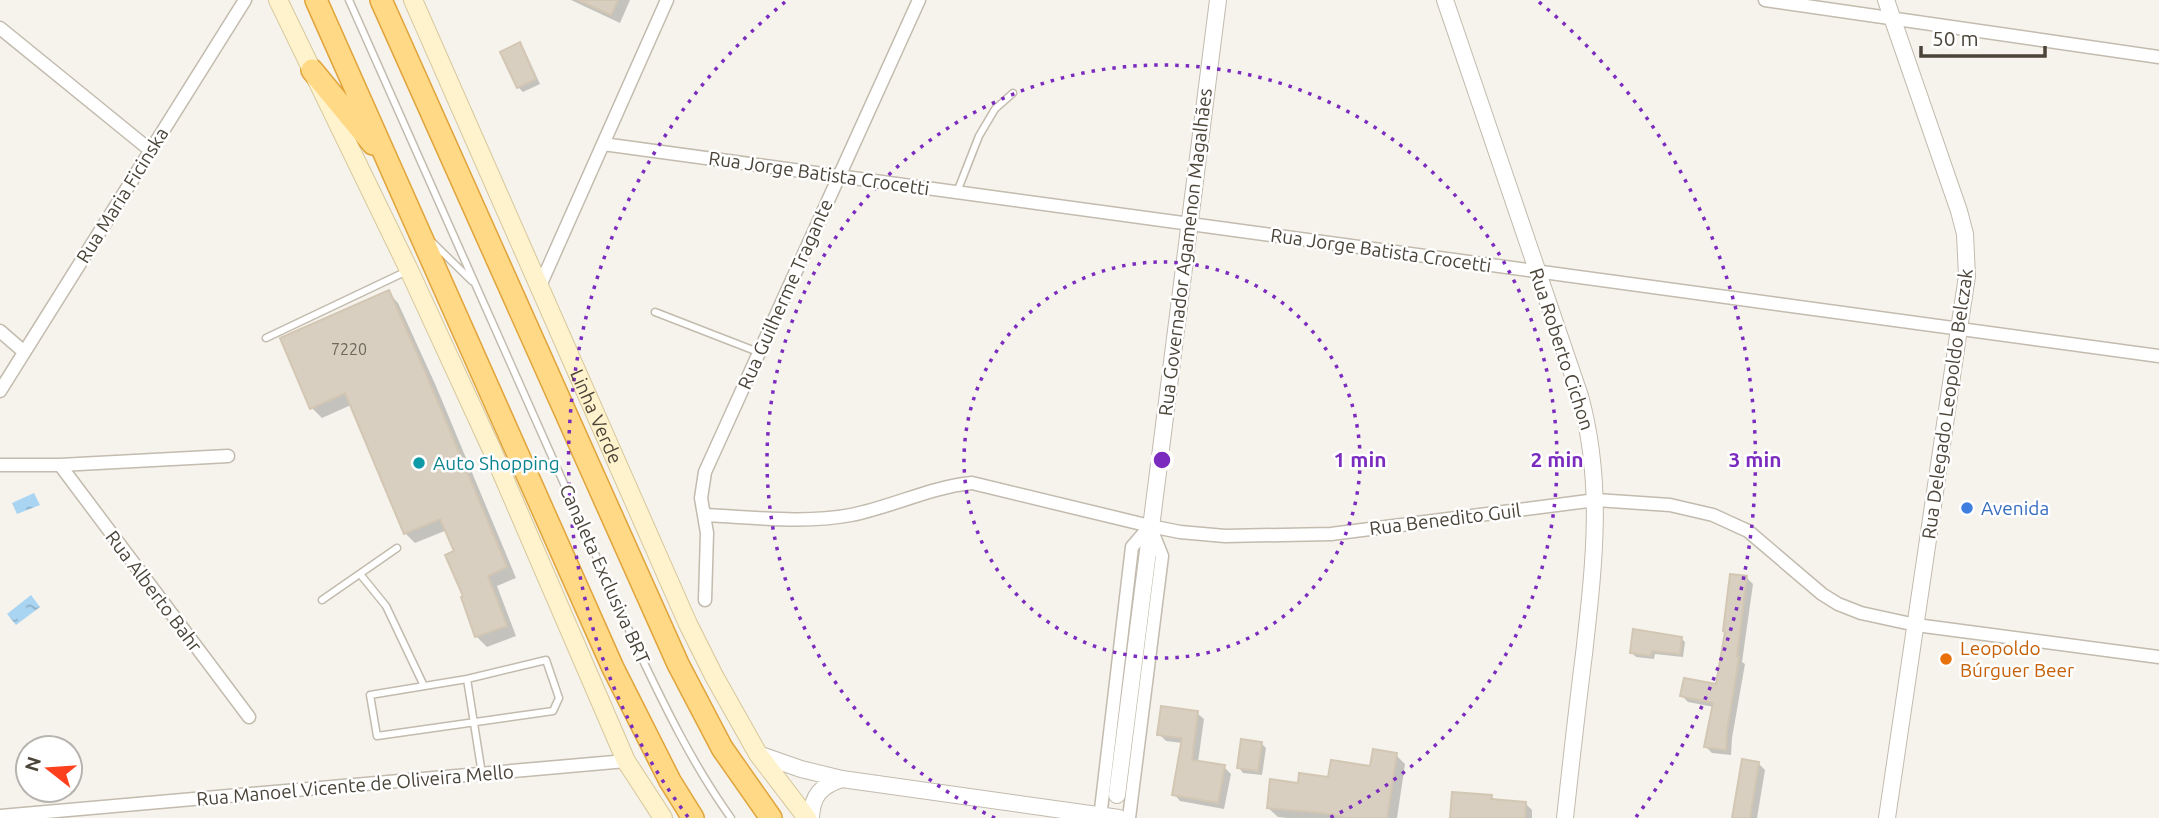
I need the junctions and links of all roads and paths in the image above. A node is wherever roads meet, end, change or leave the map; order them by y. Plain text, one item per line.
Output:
1 (245, 0) edge
2 (278, 0) edge
3 (316, 0) edge
4 (349, 0) edge
5 (381, 0) edge
6 (413, 0) edge
7 (667, 0) edge
8 (919, 0) edge
9 (1218, 0) edge
10 (1445, 0) edge
11 (1765, 0) edge
12 (1886, 0) edge
13 (1893, 18) junction
14 (0, 28) edge
15 (2159, 57) edge
16 (312, 70) junction
17 (1013, 93) dead end
18 (603, 144) junction
19 (150, 150) junction
20 (390, 165) junction
21 (838, 176) junction
22 (957, 192) junction
23 (1189, 223) junction
24 (419, 229) junction
25 (409, 270) junction
26 (1538, 271) junction
27 (476, 285) junction
28 (539, 288) junction
29 (655, 313) dead end
30 (1959, 328) junction
31 (0, 331) edge
32 (266, 338) dead end
33 (23, 351) junction
34 (758, 352) junction
35 (2159, 356) edge
36 (0, 391) edge
37 (229, 456) dead end
38 (0, 465) edge
39 (60, 465) junction
40 (1596, 500) junction
41 (704, 515) junction
42 (1150, 526) junction
43 (397, 548) dead end
44 (360, 574) junction
45 (322, 600) dead end
46 (705, 600) dead end
47 (1916, 625) junction
48 (2159, 657) edge
49 (467, 679) junction
50 (424, 687) junction
51 (249, 717) dead end
52 (474, 723) junction
53 (758, 754) junction
54 (626, 761) junction
55 (482, 774) junction
56 (842, 779) junction
57 (1117, 795) dead end
58 (1567, 795) junction
59 (1071, 815) edge
60 (0, 816) edge
61 (1099, 817) edge
62 (663, 818) edge
63 (693, 818) edge
64 (731, 818) edge
65 (771, 818) edge
66 (809, 818) edge
67 (1119, 818) edge
68 (1129, 818) edge
69 (1555, 818) edge
70 (1565, 818) edge
71 (1570, 818) edge
72 (1887, 818) edge

1 - 19 street, Rua Maria Ficinska
2 - 16 main road
3 - 20 highway
4 - 27 lane, Canaleta Exclusiva BRT
5 - 65 highway, Linha Verde
6 - 28 main road, Linha Verde
7 - 18 street
8 - 21 street, Rua Guilherme Tragante
9 - 23 street, Rua Governador Agamenon Magalhães
10 - 26 street, Rua Roberto Cichon
11 - 13 street
12 - 13 street, Rua Delegado Leopoldo Belczak
13 - 15 street
13 - 30 street, Rua Delegado Leopoldo Belczak
14 - 19 street
16 - 20 highway
16 - 25 main road
17 - 22 lane
18 - 21 street, Rua Jorge Batista Crocetti
18 - 28 street
19 - 33 street, Rua Maria Ficinska
20 - 24 highway
21 - 22 street, Rua Jorge Batista Crocetti
21 - 34 street, Rua Guilherme Tragante
22 - 23 street, Rua Jorge Batista Crocetti
23 - 26 street, Rua Jorge Batista Crocetti
23 - 42 street, Rua Governador Agamenon Magalhães
24 - 27 lane, Canaleta Exclusiva BRT
24 - 63 highway
25 - 32 lane
25 - 54 main road
26 - 30 street, Rua Jorge Batista Crocetti
26 - 40 street, Rua Roberto Cichon
27 - 64 lane, Canaleta Exclusiva BRT
28 - 53 main road, Linha Verde
29 - 34 lane
30 - 35 street, Rua Jorge Batista Crocetti
30 - 47 street, Rua Delegado Leopoldo Belczak
31 - 33 street
33 - 36 street, Rua Maria Ficinska
34 - 41 street, Rua Guilherme Tragante
37 - 39 street
38 - 39 street
39 - 51 street, Rua Alberto Bahr
40 - 42 street, Rua Benedito Guil
40 - 47 street, Rua Benedito Guil
40 - 58 street, Rua Roberto Cichon
41 - 42 street, Rua Benedito Guil
41 - 46 street, Rua Guilherme Tragante
42 - 57 street, Rua Governador Agamenon Magalhães
42 - 61 street
42 - 68 street
43 - 44 lane
44 - 45 lane
44 - 50 lane
47 - 48 street, Rua Benedito Guil
47 - 72 street, Rua Delegado Leopoldo Belczak
49 - 50 lane
49 - 52 lane
49 - 52 lane
50 - 52 lane
52 - 55 lane
53 - 56 street
53 - 66 main road, Linha Verde
54 - 55 street, Rua Manoel Vicente de Oliveira Mello
54 - 62 main road
55 - 60 street, Rua Manoel Vicente de Oliveira Mello
56 - 59 street
56 - 66 street
58 - 69 street
58 - 70 street, Rua Roberto Cichon
58 - 71 street, Rua Roberto Cichon
59 - 61 street
61 - 67 street

